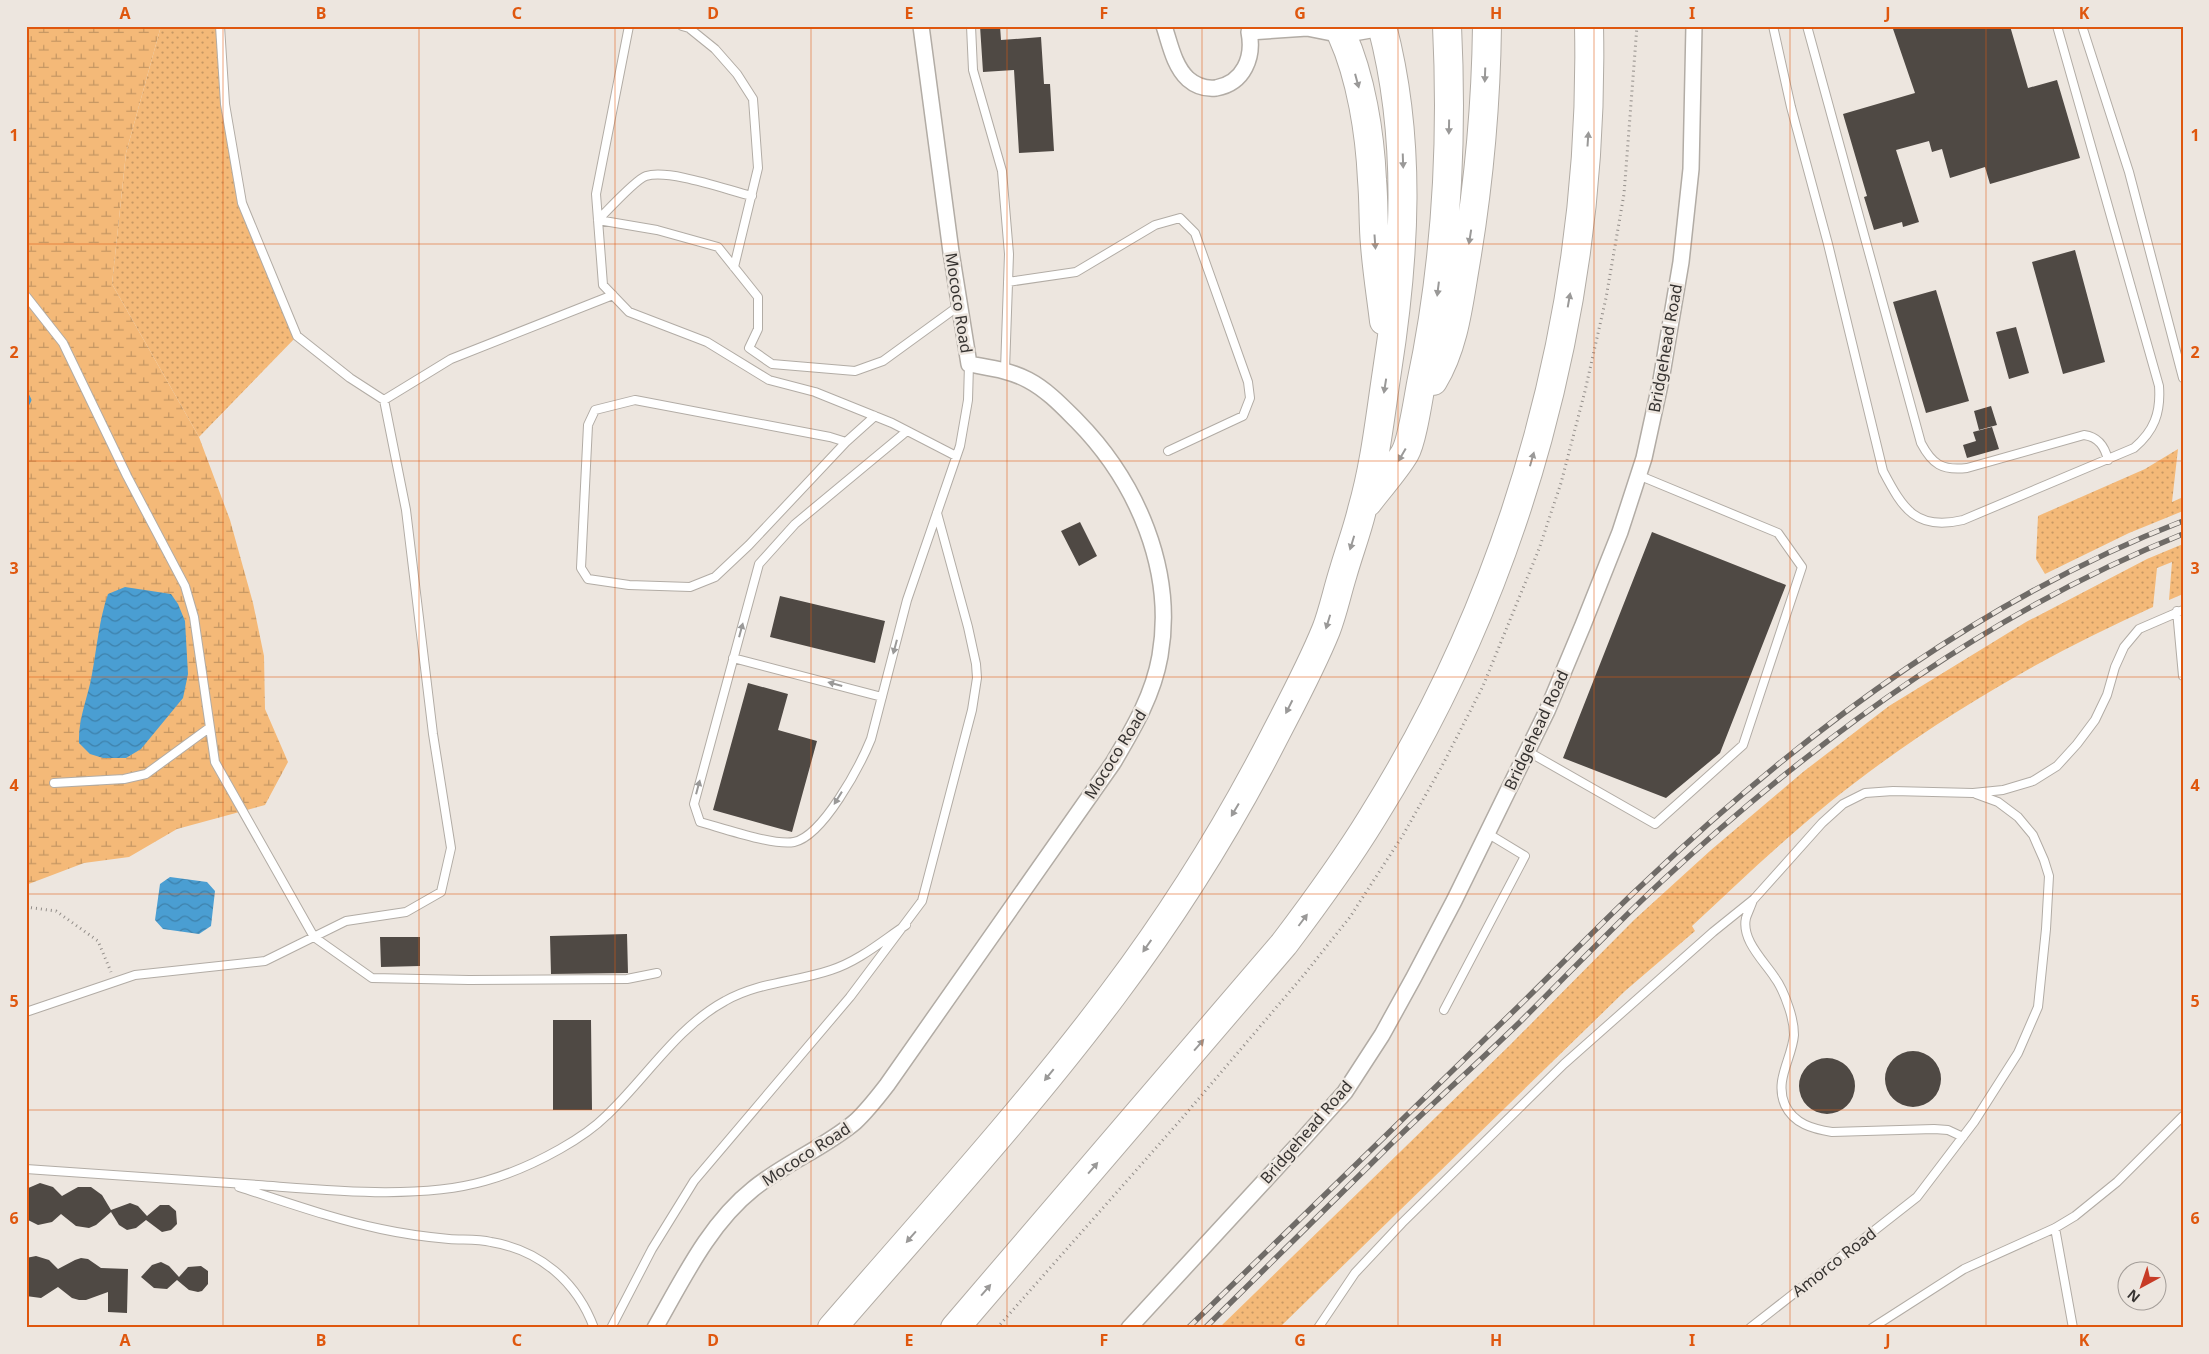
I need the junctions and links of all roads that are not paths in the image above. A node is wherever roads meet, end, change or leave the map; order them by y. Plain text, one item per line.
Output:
1 (220, 26) edge
2 (629, 26) edge
3 (682, 26) edge
4 (920, 26) edge
5 (971, 26) edge
6 (1164, 26) edge
7 (1446, 26) edge
8 (1486, 26) edge
9 (1590, 26) edge
10 (1694, 26) edge
11 (1773, 26) edge
12 (1807, 26) edge
13 (2057, 26) edge
14 (2082, 26) edge
15 (1307, 27) edge
16 (1382, 27) edge
17 (1248, 29) edge
18 (1342, 35) junction
19 (752, 196) junction
20 (598, 220) junction
21 (734, 267) junction
22 (1008, 282) junction
23 (613, 295) junction
24 (26, 296) edge
25 (960, 305) junction
26 (1389, 357) junction
27 (969, 364) junction
28 (1005, 370) junction
29 (2183, 378) edge
30 (384, 400) junction
31 (1416, 409) junction
32 (875, 416) junction
33 (907, 431) junction
34 (846, 442) junction
35 (1168, 451) dead end
36 (956, 456) junction
37 (2108, 460) junction
38 (1638, 475) junction
39 (1363, 509) junction
40 (937, 513) junction
41 (2180, 610) edge
42 (733, 658) junction
43 (2183, 676) edge
44 (882, 696) junction
45 (209, 728) junction
46 (1527, 751) junction
47 (54, 783) dead end
48 (1973, 793) junction
49 (1487, 833) junction
50 (1754, 899) junction
51 (906, 925) junction
52 (314, 937) junction
53 (657, 973) dead end
54 (1444, 1010) dead end
55 (26, 1012) edge
56 (2183, 1116) edge
57 (1963, 1138) junction
58 (26, 1168) edge
59 (228, 1184) junction
60 (2055, 1228) junction
61 (594, 1328) edge
62 (611, 1328) edge
63 (655, 1328) edge
64 (832, 1328) edge
65 (955, 1328) edge
66 (1129, 1328) edge
67 (1318, 1328) edge
68 (1750, 1328) edge
69 (1872, 1328) edge
70 (2073, 1328) edge

1 - 30 lane
2 - 20 lane
3 - 19 lane
4 - 25 street, Mococo Road
5 - 22 lane
6 - 17 street
7 -> 31 highway
8 -> 31 highway
65 -> 9 highway
10 - 38 street, Bridgehead Road
11 - 37 lane
12 - 37 lane
13 - 37 lane
14 - 29 lane
15 - 17 street
15 - 18 street
16 - 18 street
16 -> 26 highway
18 -> 26 highway
19 - 20 lane
19 - 21 lane
20 - 21 lane
20 - 23 lane
21 - 25 lane
22 - 28 lane
22 - 35 lane
23 - 30 lane
23 - 32 lane
24 - 45 lane
25 - 27 street, Mococo Road
26 -> 39 highway
27 - 28 street, Mococo Road
27 - 36 lane
28 - 63 street, Mococo Road
30 - 52 lane
31 -> 39 highway
32 - 33 lane
32 - 34 lane
33 - 36 lane
42 -> 33 lane
34 - 34 lane
36 - 40 lane
38 - 46 street, Bridgehead Road
38 - 46 lane
39 -> 64 highway
40 -> 44 lane
40 - 51 lane
41 - 43 lane
41 - 48 lane
44 -> 42 lane
44 -> 42 lane
45 - 47 lane
45 - 52 lane
46 - 49 street, Bridgehead Road
48 - 50 lane
48 - 57 lane, Amorco Road
49 - 54 lane
49 - 66 street, Bridgehead Road
50 - 57 lane
50 - 67 lane
51 - 59 lane
51 - 62 lane
52 - 53 lane
52 - 55 lane
56 - 60 lane
57 - 68 lane, Amorco Road
58 - 59 lane
59 - 61 lane
60 - 69 lane
60 - 70 lane

